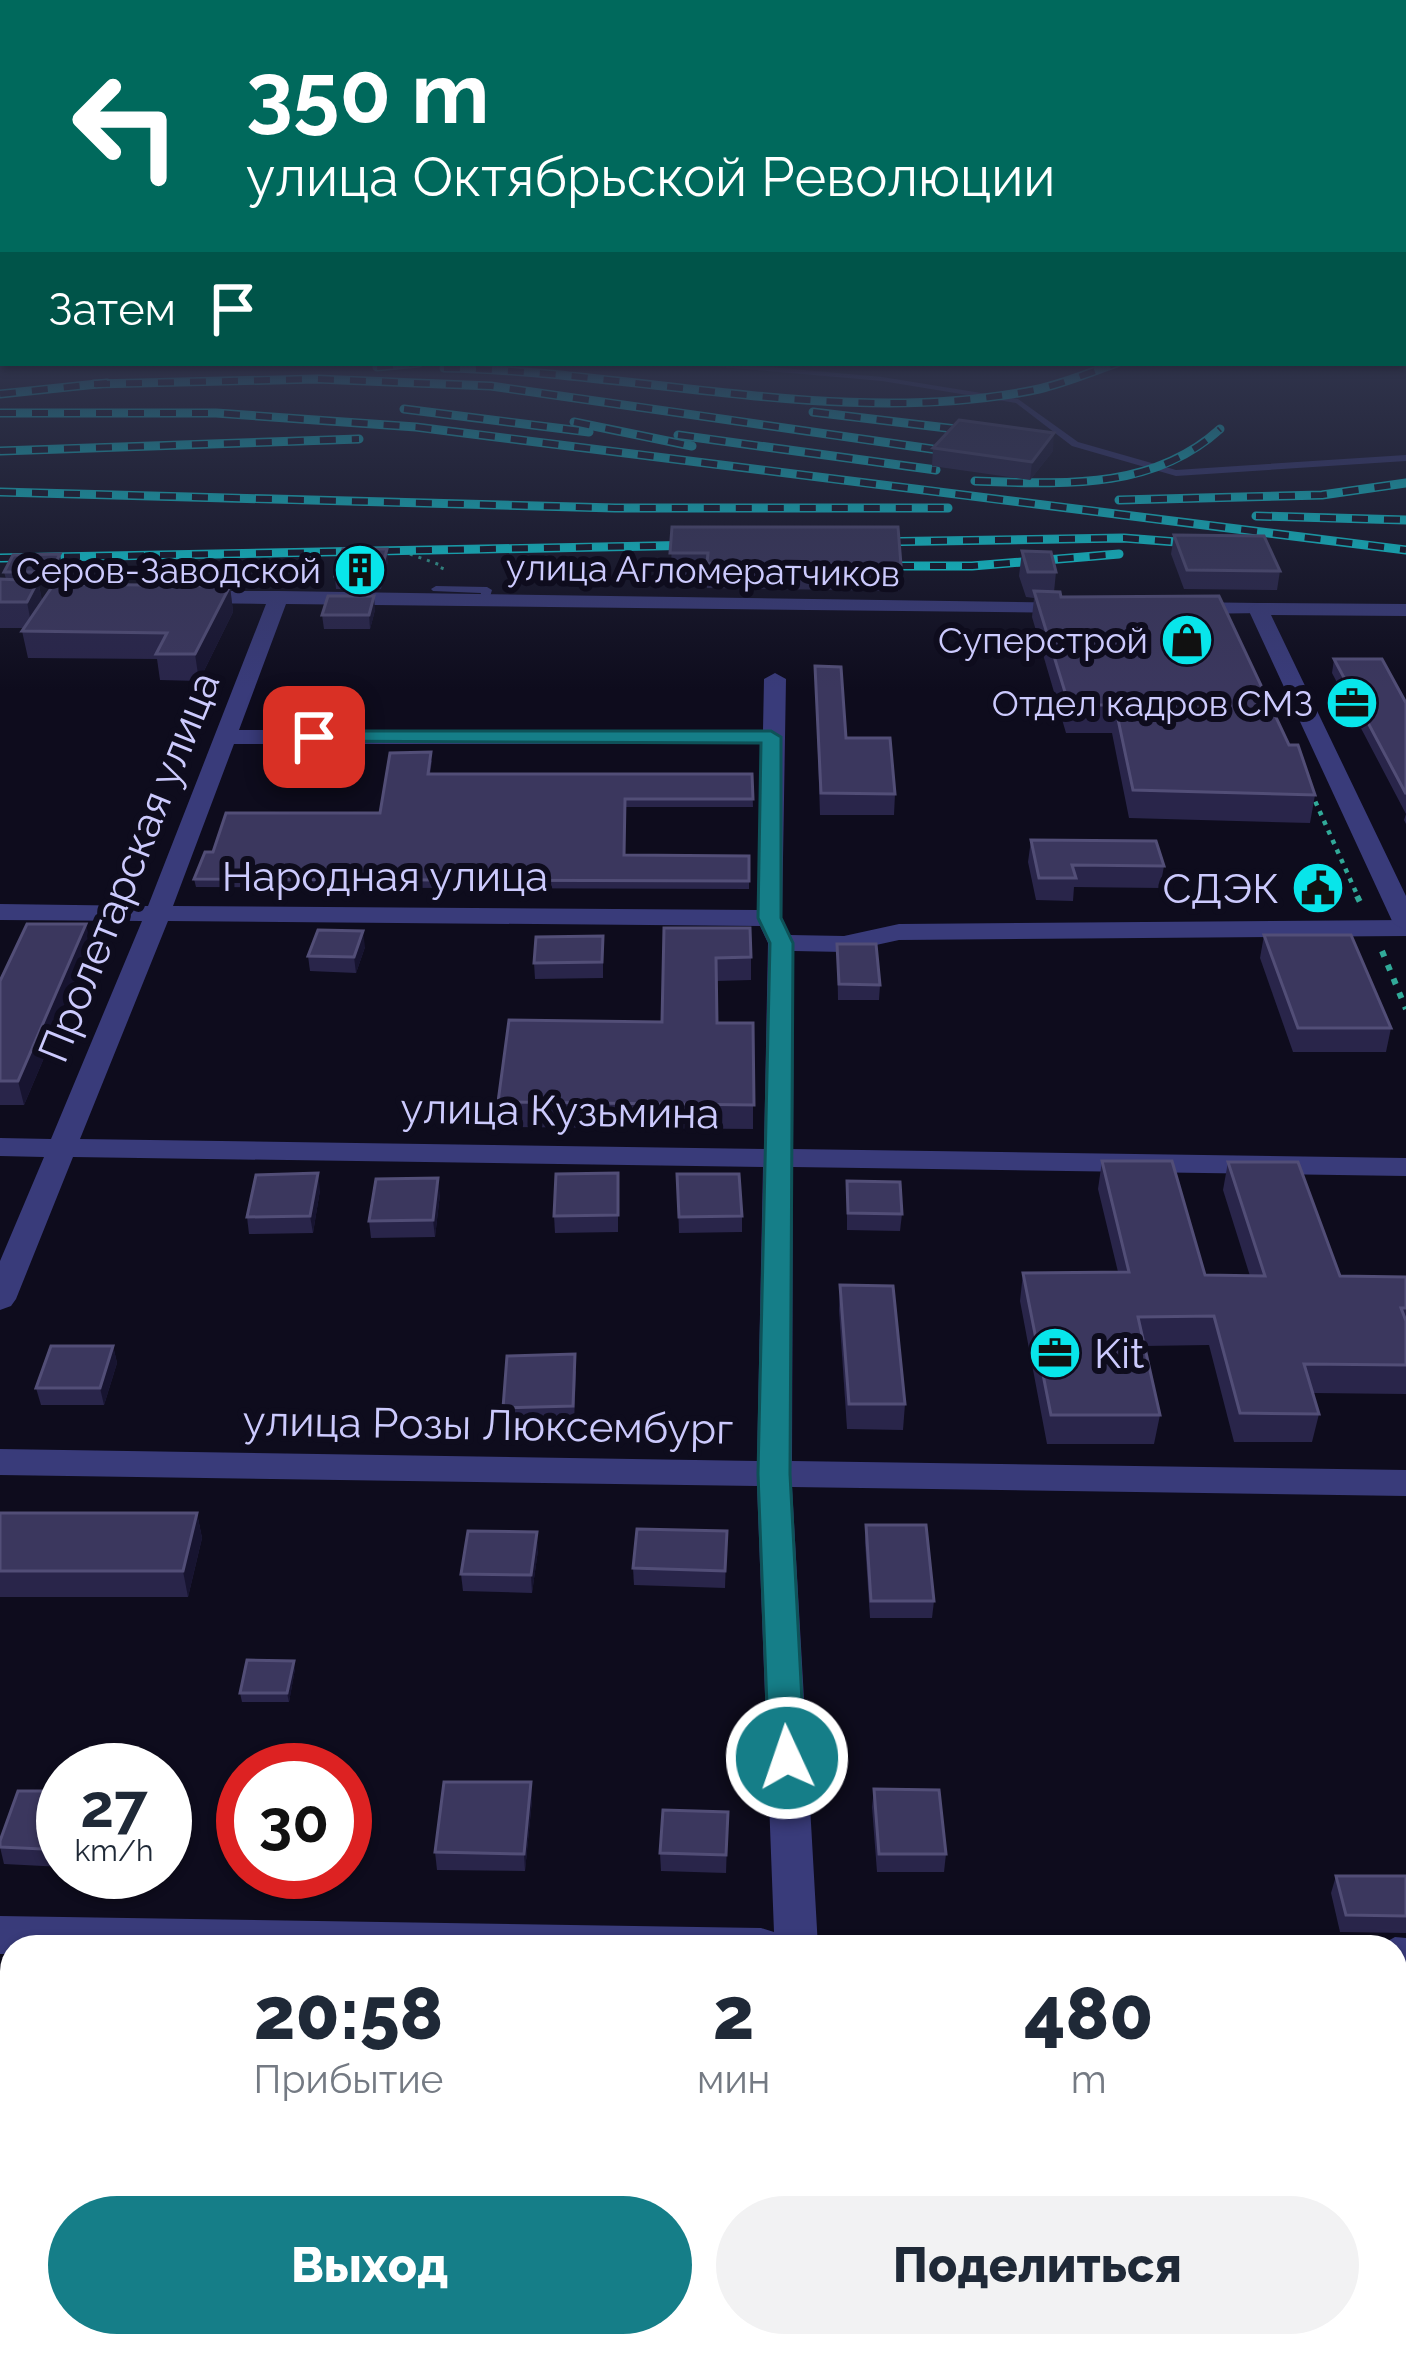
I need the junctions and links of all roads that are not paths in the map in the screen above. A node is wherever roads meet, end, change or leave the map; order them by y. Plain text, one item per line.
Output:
1 (1165, 470) edge
2 (1223, 470) edge
3 (436, 589) road end
4 (163, 596) edge
5 (279, 597) junction
6 (484, 601) junction
7 (1089, 607) edge
8 (1159, 608) edge
9 (1258, 609) junction
10 (1406, 610) edge
11 (775, 679) dead end
12 (222, 736) junction
13 (771, 737) junction
14 (0, 912) edge
15 (158, 914) junction
16 (1406, 925) edge
17 (776, 930) junction
18 (0, 1147) edge
19 (59, 1147) junction
20 (779, 1156) junction
21 (1406, 1167) edge
22 (0, 1300) edge
23 (0, 1462) edge
24 (774, 1474) junction
25 (1406, 1483) edge
26 (795, 1935) edge

1 - 2 lane
3 - 6 lane
4 - 5 street, улица Агломератчиков
5 - 6 street, улица Агломератчиков
5 - 12 street, Пролетарская улица
6 - 7 street, улица Агломератчиков
8 - 9 street
9 - 10 street
9 - 16 street
11 - 13 street
12 - 13 street
12 - 15 street, Пролетарская улица
13 - 17 street
14 - 15 street, Народная улица
15 - 17 street, Народная улица
15 - 19 street, Пролетарская улица
16 - 17 street, Народная улица
17 - 20 street
18 - 19 street, улица Кузьмина
19 - 20 street, улица Кузьмина
19 - 22 street, Пролетарская улица
20 - 21 street, улица Кузьмина
20 - 24 street
23 - 24 street, улица Розы Люксембург
24 - 25 street, улица Розы Люксембург
24 - 26 street

